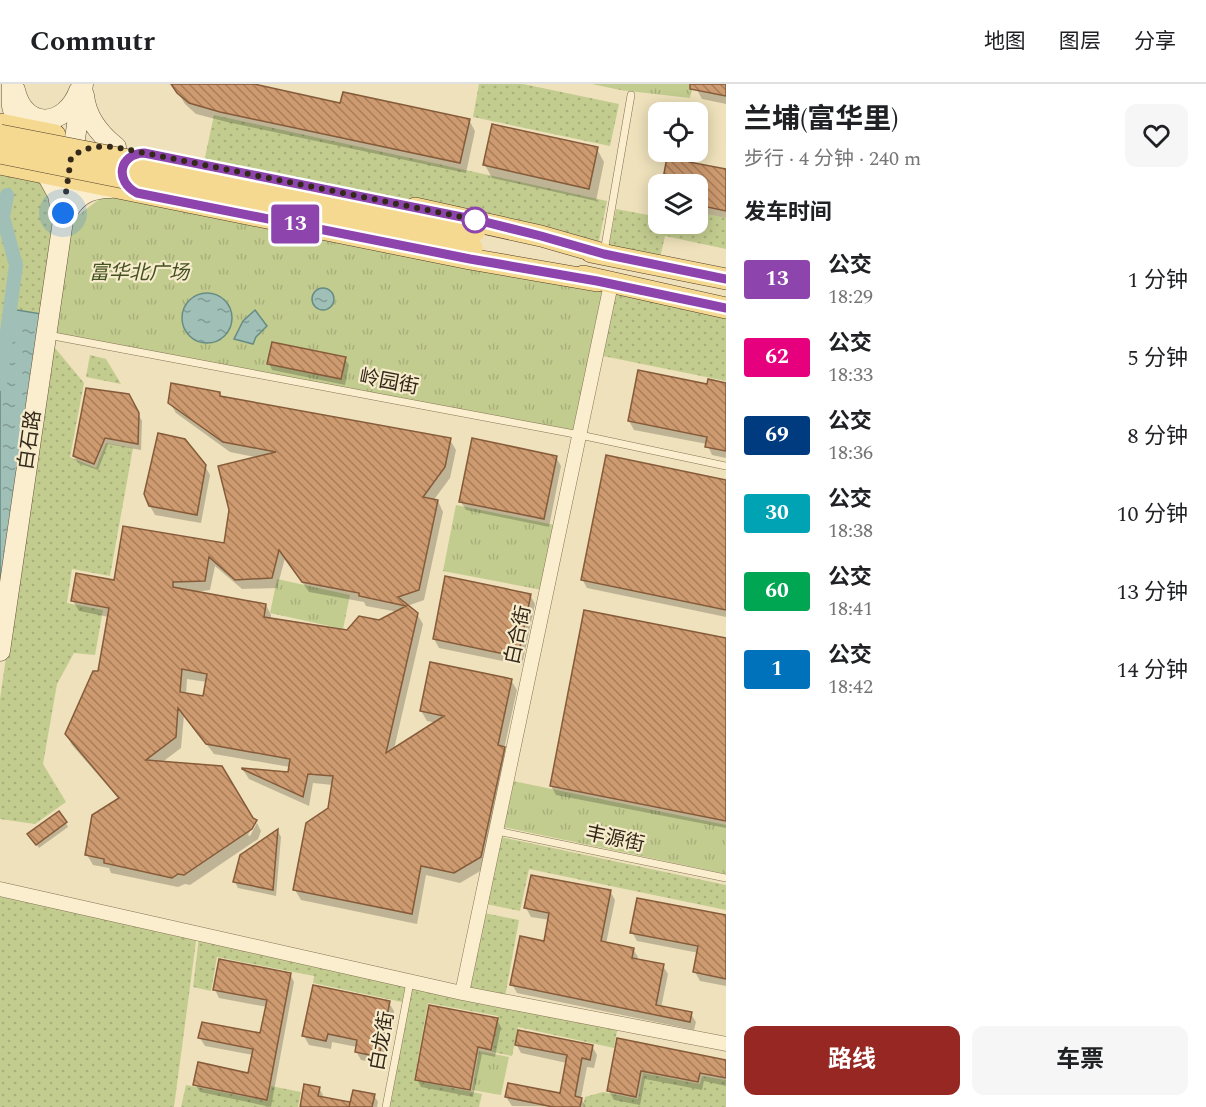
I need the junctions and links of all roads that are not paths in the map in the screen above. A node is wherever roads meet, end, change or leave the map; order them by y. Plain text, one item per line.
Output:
1 (12, 84) edge
2 (83, 84) edge
3 (631, 95) dead end
4 (0, 108) edge
5 (15, 130) edge
6 (116, 147) junction
7 (144, 153) junction
8 (3, 162) edge
9 (62, 164) junction
10 (113, 188) junction
11 (137, 193) junction
12 (60, 229) junction
13 (474, 239) junction
14 (604, 254) junction
15 (726, 279) edge
16 (604, 282) junction
17 (726, 308) edge
18 (45, 334) junction
19 (580, 435) junction
20 (726, 466) edge
21 (0, 651) edge
22 (497, 831) junction
23 (726, 878) edge
24 (0, 889) edge
25 (410, 982) junction
26 (462, 993) junction
27 (726, 1044) edge
28 (386, 1107) edge

1 - 2 main road
1 - 4 main road
1 - 5 main road
2 - 6 main road
2 - 9 main road, 白石路
3 - 14 lane
5 - 9 main road
5 - 9 main road
5 - 13 main road, bridge
6 - 7 main road
6 - 9 main road
7 - 11 main road
7 - 14 main road
8 - 9 main road
8 - 12 main road
8 - 13 main road, bridge
9 - 10 main road
9 - 12 main road, 白石路
10 - 11 main road
10 - 12 main road
11 - 16 main road
12 - 18 main road, 白石路
13 - 14 main road
13 - 16 main road
14 - 15 main road
16 - 17 main road
16 - 19 street, 白合街
18 - 19 lane, 岭园街
18 - 21 main road, 白石路
19 - 20 lane, 岭园街
19 - 22 street, 白合街
22 - 23 lane, 丰源街
22 - 26 street, 白合街
24 - 25 street
25 - 26 street
25 - 28 lane, 白龙街
26 - 27 street

